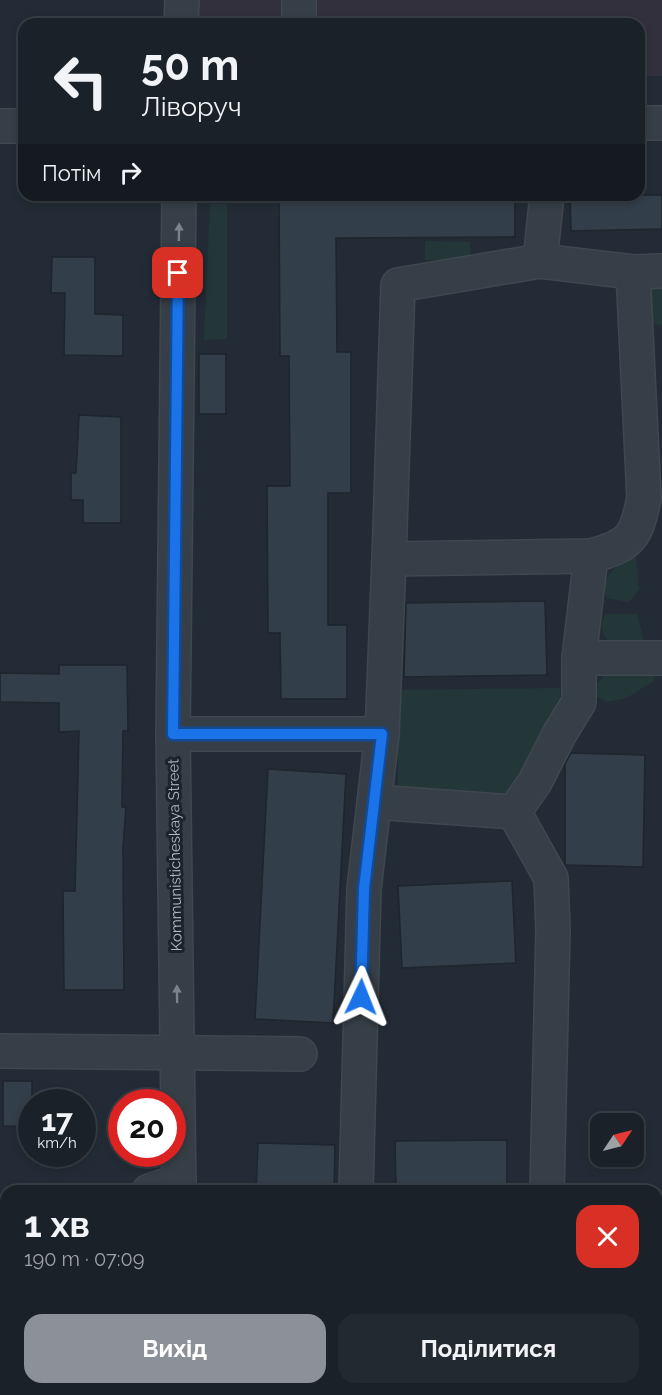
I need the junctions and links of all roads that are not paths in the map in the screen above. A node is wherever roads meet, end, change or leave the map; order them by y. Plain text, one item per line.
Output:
1 (182, 0) edge
2 (299, 0) edge
3 (181, 18) edge
4 (299, 18) edge
5 (645, 123) edge
6 (662, 123) edge
7 (0, 126) edge
8 (18, 126) edge
9 (179, 201) edge
10 (546, 201) edge
11 (540, 261) junction
12 (647, 272) edge
13 (591, 556) junction
14 (389, 559) junction
15 (579, 658) junction
16 (662, 658) edge
17 (173, 734) junction
18 (382, 734) junction
19 (374, 802) junction
20 (514, 812) junction
21 (0, 1051) edge
22 (178, 1052) junction
23 (300, 1054) dead end
24 (169, 1185) edge
25 (356, 1185) edge
26 (547, 1185) edge

1 - 3 street
2 - 4 street
5 - 6 street
7 - 8 street
17 -> 9 street, Kommunisticheskaya Street
10 - 11 street
11 - 12 street
11 - 14 street
12 - 13 street
13 - 14 street
13 - 15 street
14 - 18 street
15 - 16 street
15 - 20 street
17 - 18 street
22 -> 17 street, Kommunisticheskaya Street
18 - 19 street
19 - 20 street
19 - 25 street
20 - 26 street
21 - 22 street
22 - 23 street
22 - 24 street, Kommunisticheskaya Street

